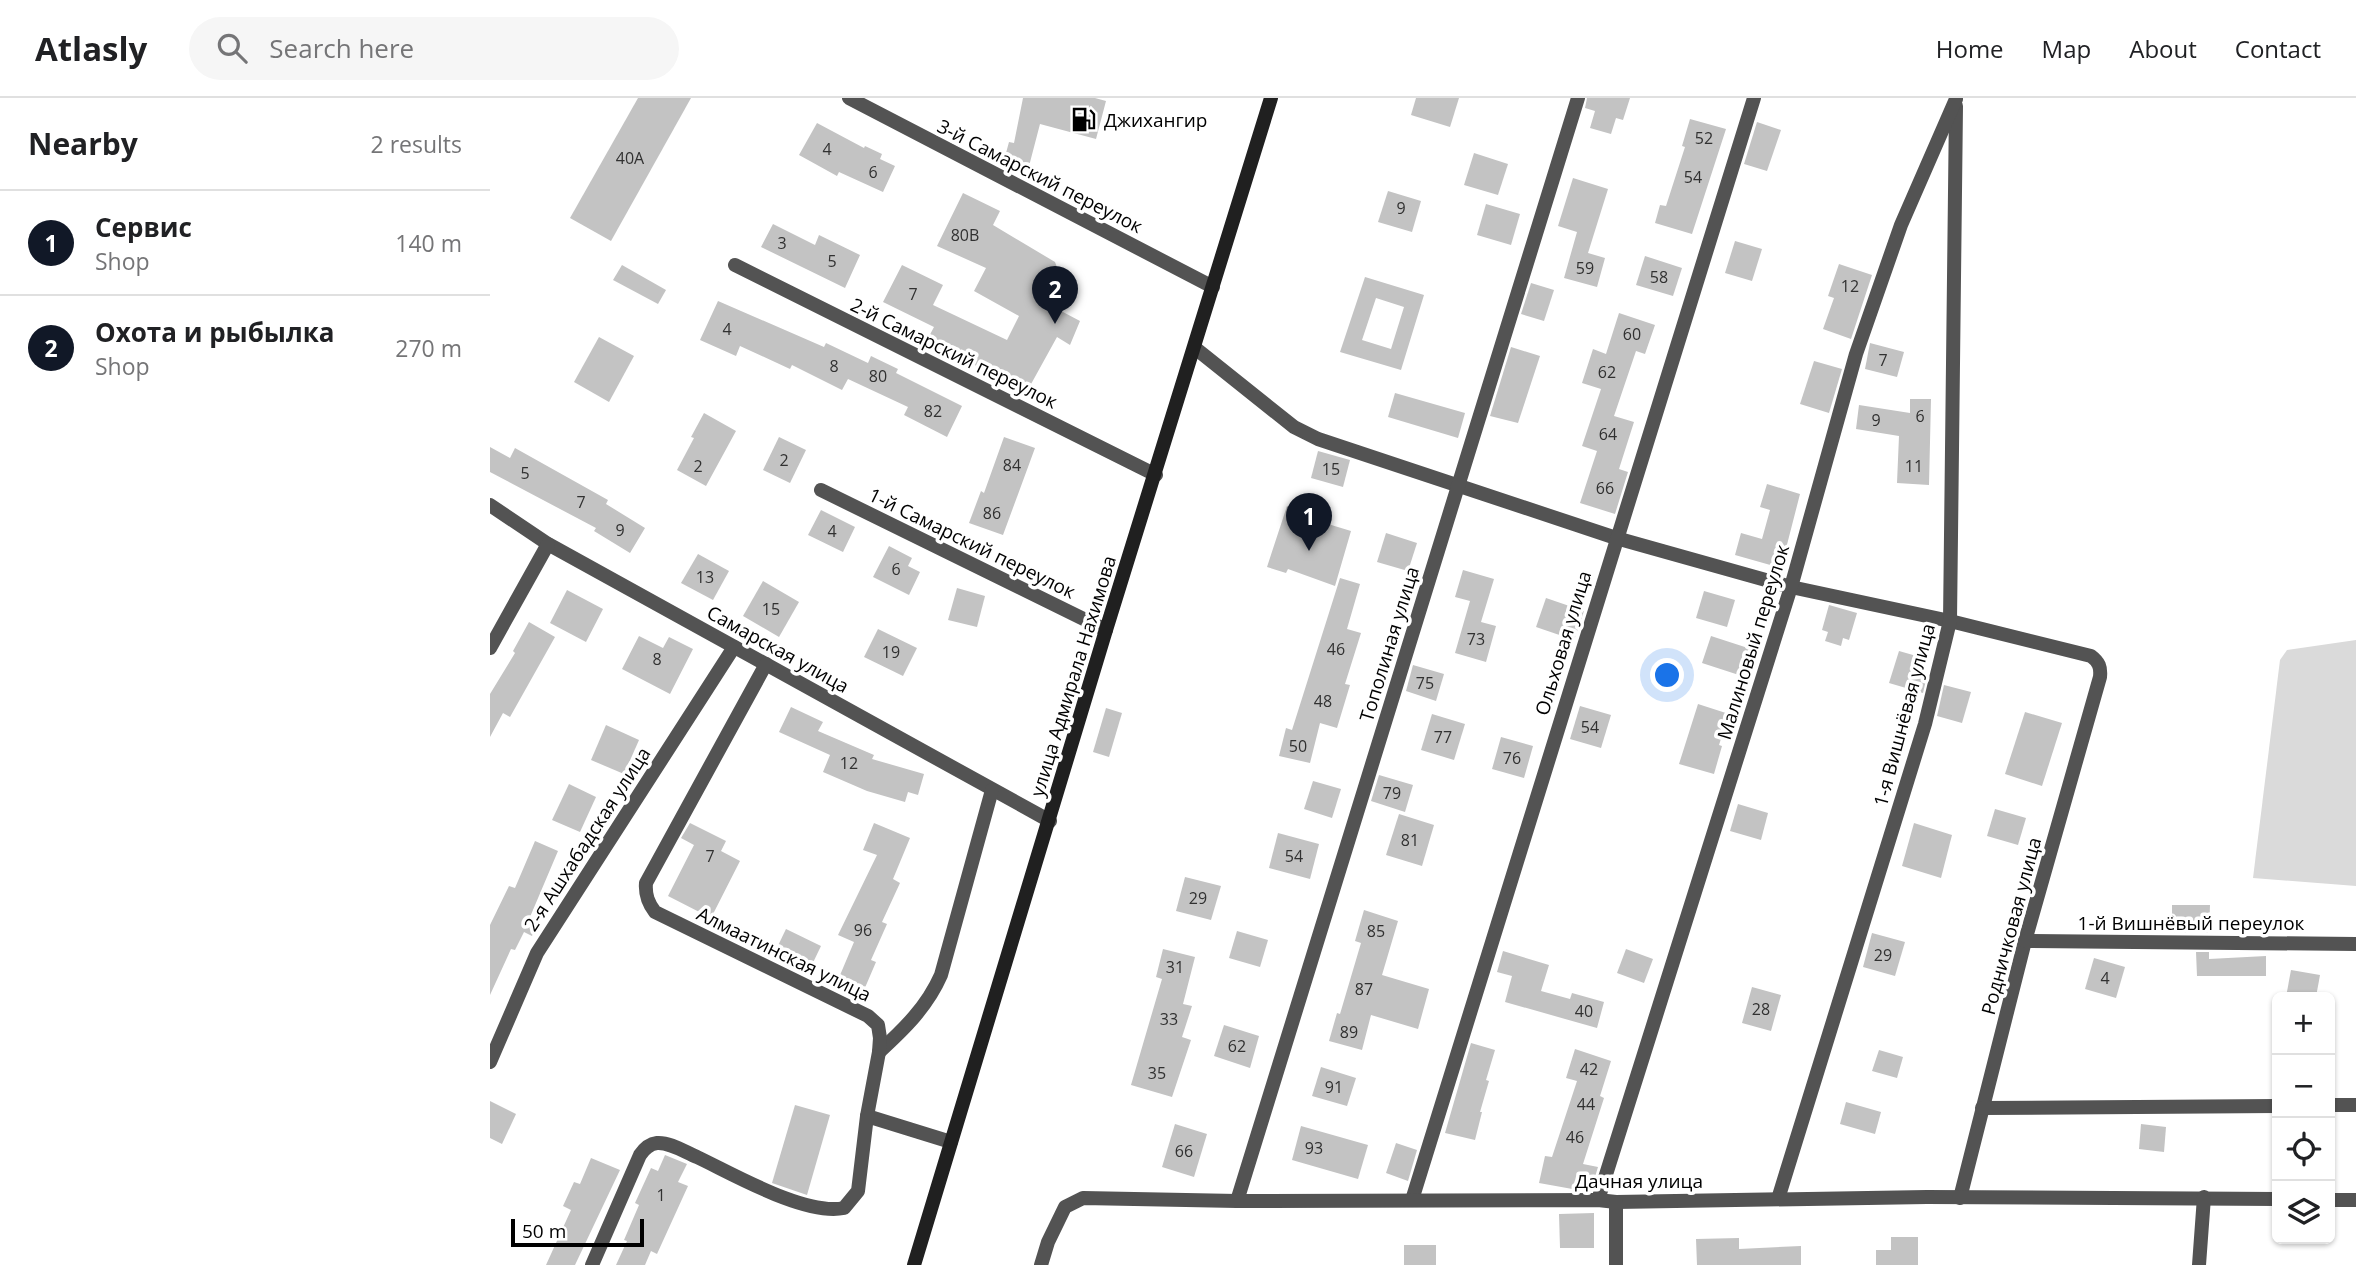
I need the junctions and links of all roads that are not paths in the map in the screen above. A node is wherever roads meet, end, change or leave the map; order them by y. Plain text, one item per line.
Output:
1 (849, 98) edge
2 (1271, 98) edge
3 (1578, 98) edge
4 (1754, 98) edge
5 (1956, 99) edge
6 (735, 265) dead end
7 (1213, 287) junction
8 (1195, 348) junction
9 (1156, 475) junction
10 (1458, 484) junction
11 (821, 490) dead end
12 (490, 505) edge
13 (1616, 538) junction
14 (548, 544) junction
15 (1791, 587) junction
16 (1950, 621) junction
17 (1106, 630) junction
18 (734, 646) junction
19 (490, 648) edge
20 (766, 664) junction
21 (992, 790) junction
22 (1050, 821) junction
23 (2025, 941) junction
24 (2356, 944) edge
25 (879, 1052) junction
26 (490, 1062) edge
27 (2335, 1105) edge
28 (2356, 1105) edge
29 (2272, 1106) edge
30 (1982, 1108) junction
31 (867, 1116) junction
32 (951, 1142) junction
33 (2204, 1197) junction
34 (1960, 1198) junction
35 (1778, 1199) junction
36 (2272, 1199) edge
37 (1412, 1200) junction
38 (1598, 1200) junction
39 (2335, 1200) edge
40 (2356, 1200) edge
41 (1237, 1201) junction
42 (1616, 1202) junction
43 (592, 1265) edge
44 (914, 1265) edge
45 (1041, 1265) edge
46 (1616, 1265) edge
47 (2199, 1265) edge

1 - 7 street, 3-й Самарский переулок
2 - 7 main road, улица Адмирала Нахимова
3 - 10 street, Тополиная улица
4 - 13 street, Ольховая улица
5 - 15 street, Малиновый переулок
5 - 16 street, 1-я Вишнёвая улица
6 - 9 street, 2-й Самарский переулок
7 - 8 main road, улица Адмирала Нахимова
8 - 9 main road, улица Адмирала Нахимова
8 - 10 street
9 - 17 main road, улица Адмирала Нахимова
10 - 13 street
10 - 41 street, Тополиная улица
11 - 17 street, 1-й Самарский переулок
12 - 14 street, Самарская улица
13 - 15 street
13 - 37 street, Ольховая улица
14 - 18 street, Самарская улица
14 - 19 street
15 - 16 street
15 - 38 street, Малиновый переулок
16 - 23 street, Родничковая улица
16 - 35 street, 1-я Вишнёвая улица
17 - 22 main road, улица Адмирала Нахимова
18 - 20 street, Самарская улица
18 - 26 street, 2-я Ашхабадская улица
20 - 21 street, Самарская улица
20 - 25 street, Алмаатинская улица
21 - 22 street, Самарская улица
21 - 25 street
22 - 32 main road, улица Адмирала Нахимова
23 - 24 street, 1-й Вишнёвый переулок
23 - 30 street, Родничковая улица
25 - 31 street, Алмаатинская улица
27 - 28 street
29 - 30 street
30 - 34 street, Родничковая улица
31 - 32 street
31 - 43 street, Алмаатинская улица
32 - 44 main road, улица Адмирала Нахимова
33 - 34 street, Дачная улица
33 - 36 street, Дачная улица
33 - 47 street
34 - 35 street, Дачная улица
35 - 42 street, Дачная улица
37 - 38 street, Дачная улица
37 - 41 street, Дачная улица
38 - 42 street, Дачная улица
39 - 40 street
41 - 45 street, Дачная улица
42 - 46 street

